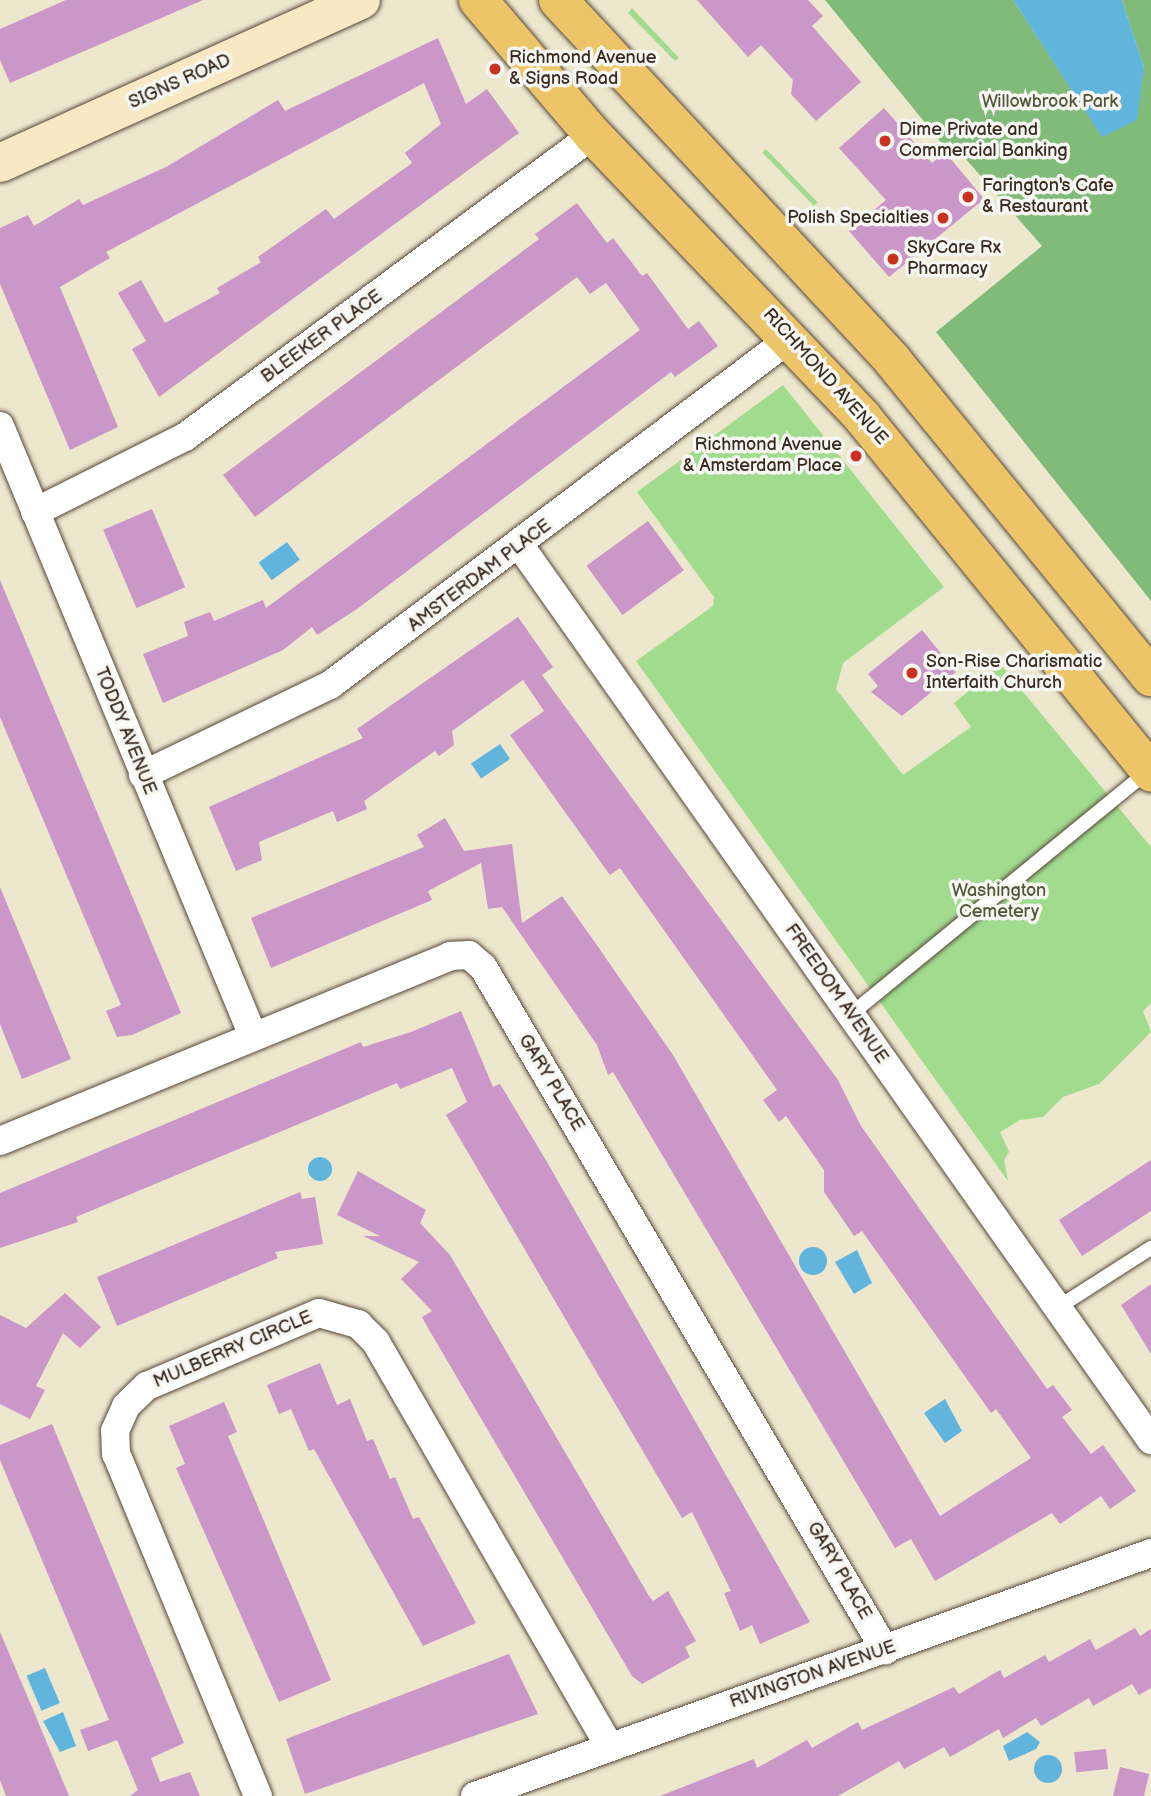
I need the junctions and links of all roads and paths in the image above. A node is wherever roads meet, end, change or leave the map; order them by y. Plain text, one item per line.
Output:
1 (361, 0) edge
2 (478, 0) edge
3 (558, 0) edge
4 (593, 135) junction
5 (0, 163) edge
6 (792, 337) junction
7 (0, 426) edge
8 (35, 512) junction
9 (521, 547) junction
10 (1151, 677) edge
11 (1150, 771) edge
12 (143, 775) junction
13 (850, 1014) junction
14 (253, 1036) junction
15 (0, 1141) edge
16 (1151, 1248) edge
17 (1057, 1308) junction
18 (1151, 1440) edge
19 (1151, 1552) edge
20 (885, 1650) junction
21 (610, 1747) junction
22 (258, 1796) edge
23 (475, 1796) edge

1 - 5 street, SIGNS ROAD
2 - 4 main road, RICHMOND AVENUE
3 - 10 main road
4 - 6 main road, RICHMOND AVENUE
4 - 8 street, BLEEKER PLACE
6 - 9 street, AMSTERDAM PLACE
6 - 11 main road, RICHMOND AVENUE
7 - 8 street, TODDY AVENUE
8 - 12 street, TODDY AVENUE
9 - 12 street, AMSTERDAM PLACE
9 - 13 street, FREEDOM AVENUE
11 - 13 lane
12 - 14 street, TODDY AVENUE
13 - 17 street, FREEDOM AVENUE
14 - 15 street, GARY PLACE
14 - 20 street, GARY PLACE
16 - 17 lane
17 - 18 street, FREEDOM AVENUE
19 - 20 street, RIVINGTON AVENUE
20 - 21 street, RIVINGTON AVENUE
21 - 22 street, MULBERRY CIRCLE
21 - 23 street, RIVINGTON AVENUE

